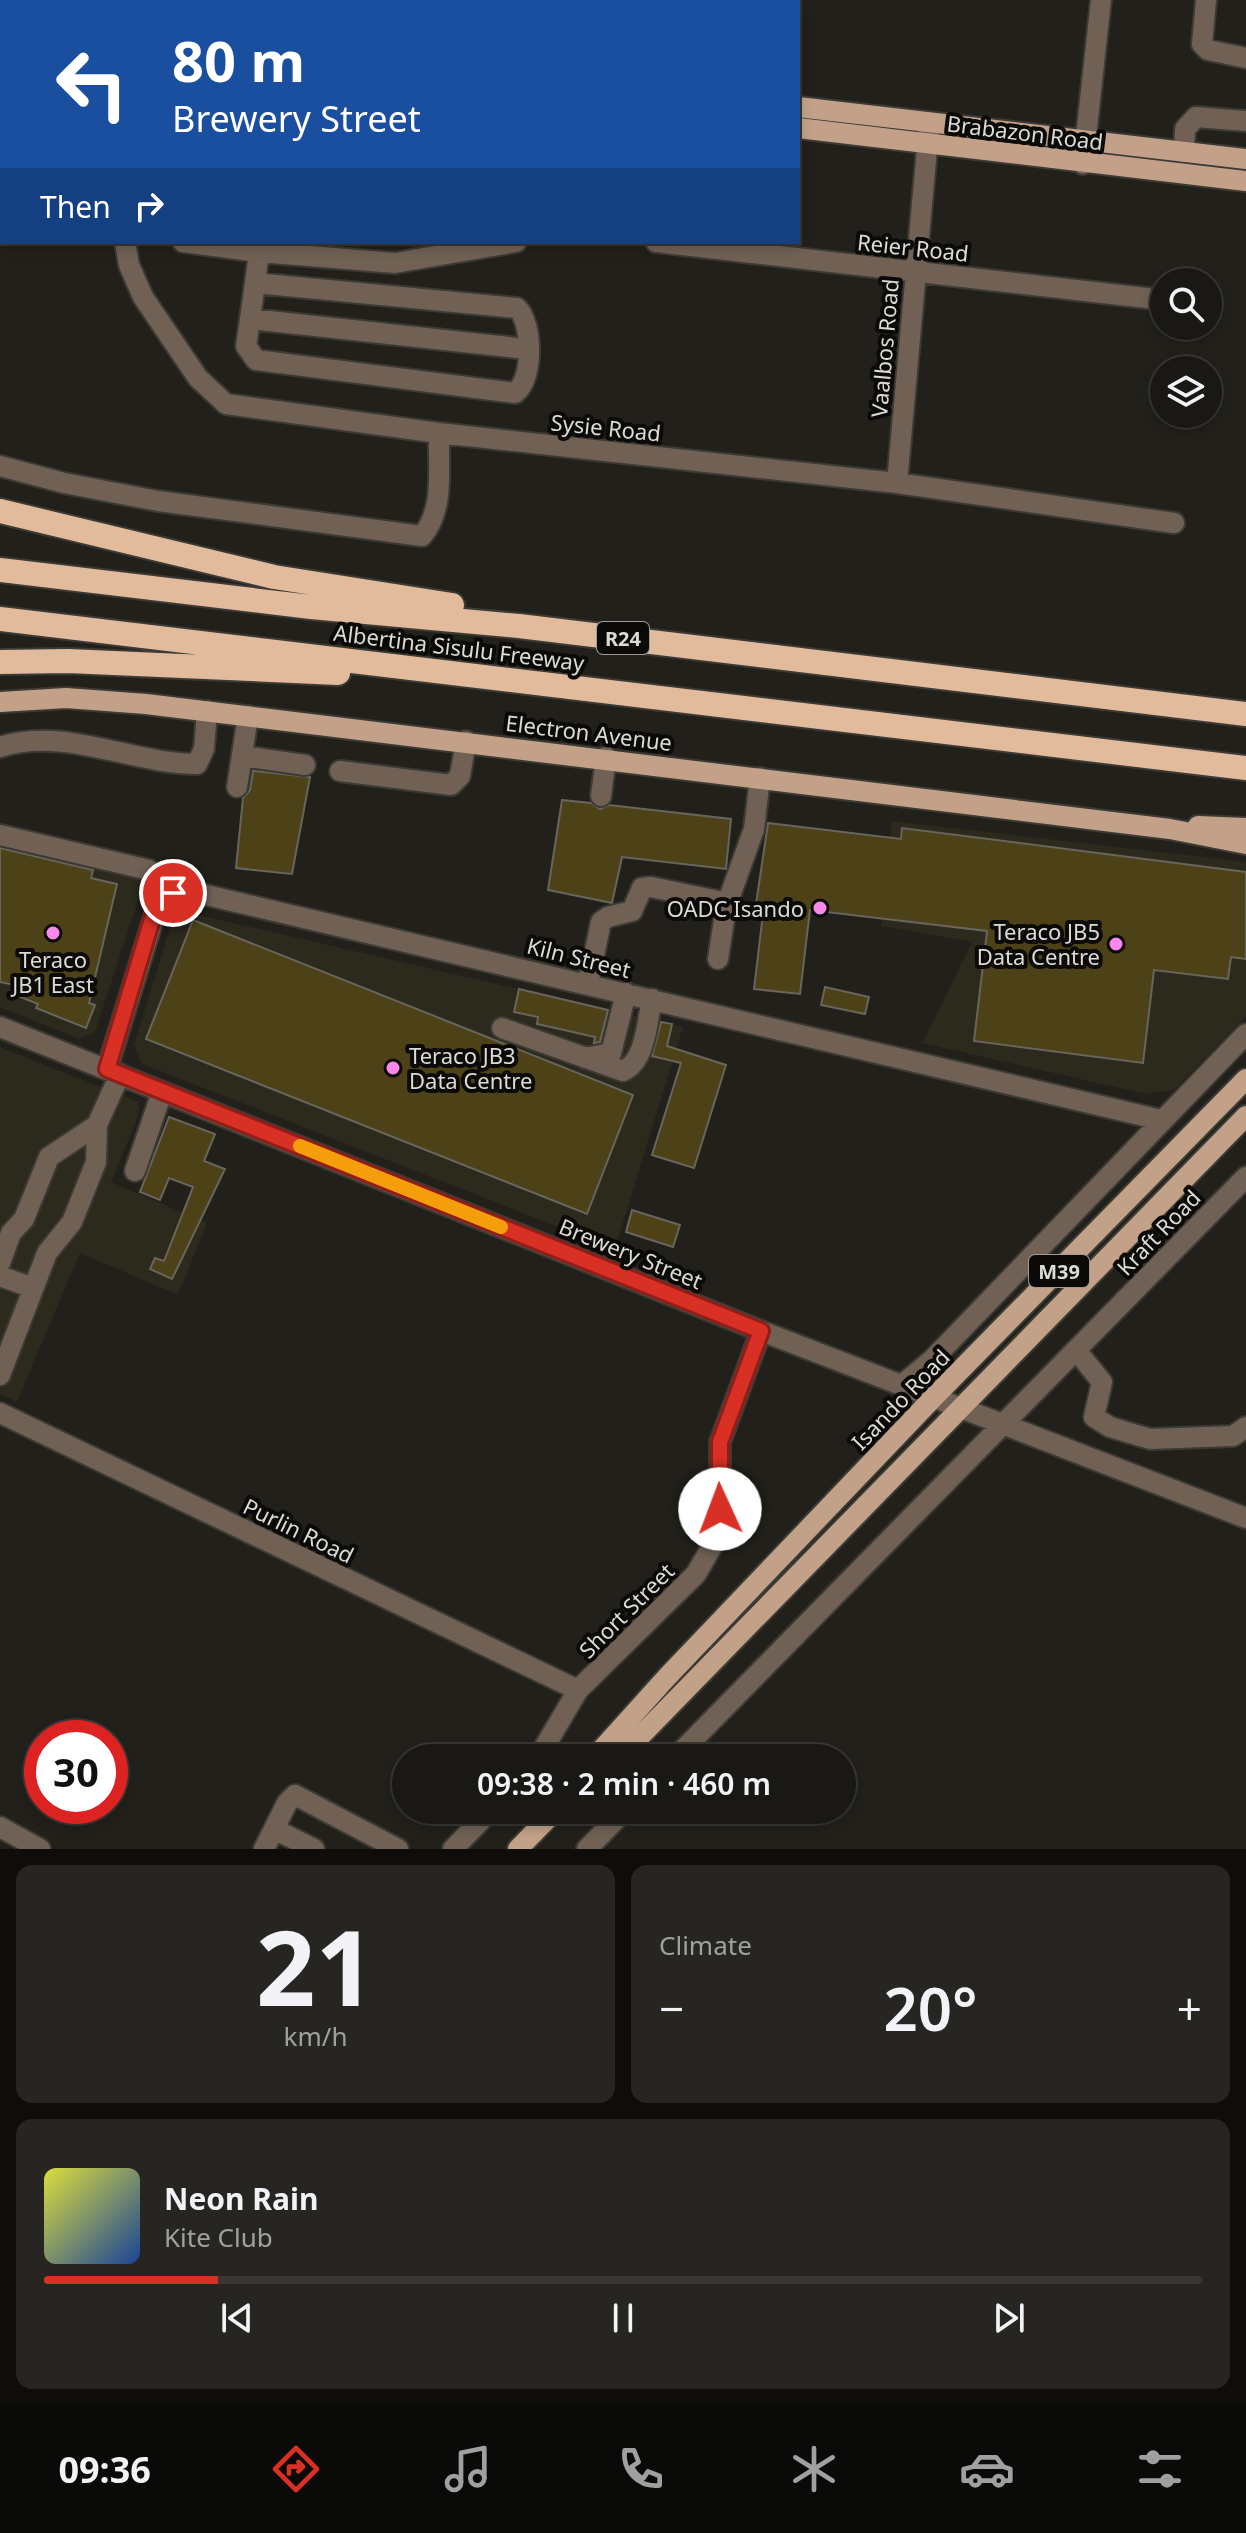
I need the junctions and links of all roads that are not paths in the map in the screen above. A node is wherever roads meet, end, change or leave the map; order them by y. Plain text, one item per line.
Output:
1 (1101, 0) edge
2 (1206, 0) edge
3 (1246, 58) edge
4 (800, 107) edge
5 (1246, 121) edge
6 (930, 122) junction
7 (800, 128) edge
8 (1086, 139) junction
9 (927, 144) junction
10 (1182, 151) junction
11 (1246, 159) edge
12 (1083, 164) junction
13 (1177, 174) junction
14 (1246, 181) edge
15 (125, 244) edge
16 (198, 244) edge
17 (491, 244) edge
18 (674, 244) edge
19 (259, 252) junction
20 (915, 270) junction
21 (255, 283) junction
22 (1150, 298) edge
23 (250, 319) junction
24 (527, 349) junction
25 (439, 433) junction
26 (0, 466) edge
27 (897, 483) junction
28 (0, 511) edge
29 (1174, 523) dead end
30 (0, 570) edge
31 (0, 619) edge
32 (519, 626) junction
33 (0, 662) edge
34 (428, 671) junction
35 (0, 702) edge
36 (207, 711) junction
37 (1246, 714) edge
38 (248, 716) junction
39 (466, 741) junction
40 (0, 747) edge
41 (242, 756) junction
42 (606, 757) junction
43 (305, 765) dead end
44 (1246, 768) edge
45 (340, 771) dead end
46 (760, 778) junction
47 (237, 787) dead end
48 (601, 796) dead end
49 (1246, 828) edge
50 (1170, 829) junction
51 (0, 835) edge
52 (1246, 844) edge
53 (173, 893) junction
54 (728, 903) junction
55 (718, 959) dead end
56 (588, 984) junction
57 (626, 993) junction
58 (652, 999) junction
59 (0, 1027) edge
60 (502, 1028) dead end
61 (1246, 1034) edge
62 (581, 1058) junction
63 (113, 1071) junction
64 (1246, 1079) edge
65 (162, 1092) junction
66 (1246, 1116) edge
67 (1161, 1120) junction
68 (97, 1125) junction
69 (135, 1171) dead end
70 (1246, 1177) edge
71 (0, 1263) edge
72 (0, 1276) edge
73 (33, 1288) junction
74 (761, 1331) junction
75 (1076, 1350) junction
76 (0, 1375) edge
77 (902, 1385) junction
78 (933, 1398) junction
79 (960, 1408) junction
80 (0, 1413) edge
81 (1004, 1423) junction
82 (1246, 1427) edge
83 (1246, 1518) edge
84 (578, 1690) junction
85 (546, 1744) edge
86 (607, 1744) edge
87 (633, 1744) edge
88 (689, 1744) edge
89 (477, 1824) edge
90 (542, 1824) edge
91 (611, 1824) edge
92 (0, 1827) edge
93 (274, 1829) junction
94 (40, 1849) edge
95 (264, 1849) edge
96 (314, 1849) edge
97 (398, 1849) edge
98 (453, 1849) edge
99 (518, 1849) edge
100 (587, 1849) edge

1 - 8 street
2 - 3 street
4 - 6 main road, Brabazon Road
5 - 10 street
6 - 8 main road, Brabazon Road
6 - 9 street, Vaalbos Road
7 - 9 main road, Brabazon Road
8 - 10 main road, Brabazon Road
8 - 12 street
9 - 12 main road, Brabazon Road
9 - 20 street, Vaalbos Road
10 - 11 main road, Brabazon Road
10 - 13 main road
12 - 13 main road, Brabazon Road
13 - 14 main road, Brabazon Road
15 - 25 street, Sysie Road
16 - 19 street
17 - 19 street
18 - 20 street, Reier Road
19 - 21 street
20 - 22 street, Reier Road
20 - 27 street, Vaalbos Road
21 - 23 street
21 - 24 street
23 - 24 street
23 - 24 street
25 - 26 street
25 - 27 street, Sysie Road
27 - 29 street, Sysie Road
28 - 32 highway
30 - 32 highway, Albertina Sisulu Freeway / R24
31 - 34 highway, Albertina Sisulu Freeway
32 - 37 highway, Albertina Sisulu Freeway / R24
33 - 34 highway
34 - 44 highway, Albertina Sisulu Freeway
35 - 36 main road, Electron Avenue
36 - 38 main road, Electron Avenue
36 - 40 street
38 - 39 main road, Electron Avenue
38 - 41 street
39 - 42 main road, Electron Avenue
39 - 45 street
41 - 43 street
41 - 47 street
42 - 46 main road, Electron Avenue
42 - 48 street
46 - 50 main road, Electron Avenue
46 - 54 street
49 - 50 main road, Electron Avenue
50 - 52 main road, Electron Avenue
51 - 53 street
53 - 56 street, Kiln Street
53 - 63 street
54 - 55 street
54 - 56 street
56 - 57 street, Kiln Street
57 - 58 street, Kiln Street
57 - 62 street
58 - 62 street
58 - 67 street, Kiln Street
59 - 63 street, Brewery Street
60 - 62 street
61 - 67 street
63 - 65 street, Brewery Street
63 - 68 street
64 - 78 main road, Isando Road / M39
65 - 69 street
65 - 74 street, Brewery Street
66 - 79 main road, M39
67 - 77 street
68 - 71 street
68 - 73 street
70 - 75 street, Kraft Road
72 - 73 street
73 - 76 street
74 - 77 street, Brewery Street
74 - 84 street, Short Street
75 - 81 street, Kraft Road
75 - 82 street
77 - 78 street, Brewery Street
78 - 79 street, Brewery Street
78 - 86 main road, Isando Road / M39
79 - 81 street, Brewery Street
79 - 87 main road, M39
80 - 84 street, Purlin Road
81 - 83 street, Brewery Street
81 - 88 street
84 - 85 street
89 - 98 street
90 - 99 main road
91 - 100 street
92 - 94 street
93 - 95 street
93 - 96 street
93 - 97 street

